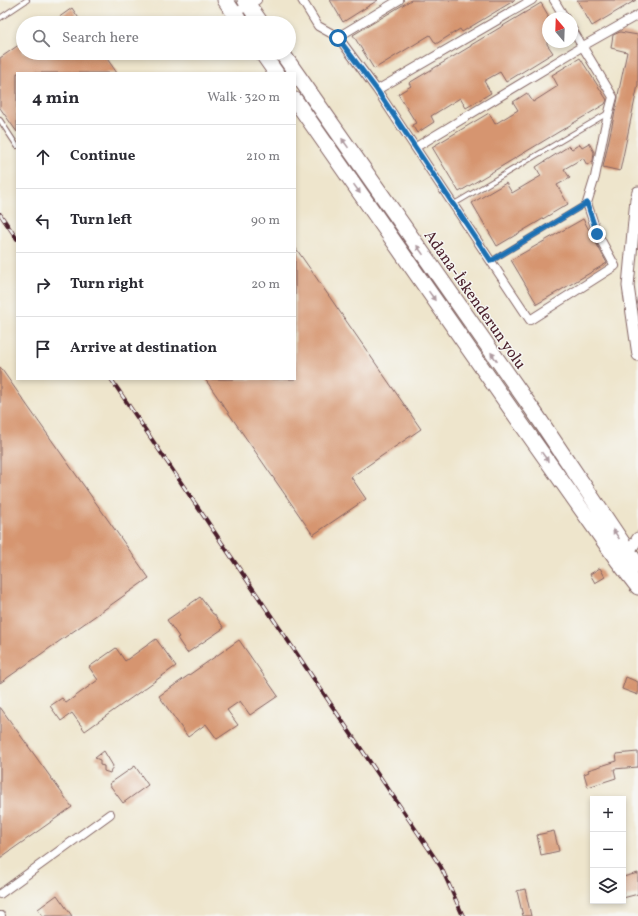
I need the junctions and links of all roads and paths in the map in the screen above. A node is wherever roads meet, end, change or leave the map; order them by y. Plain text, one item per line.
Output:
1 (27, 0) edge
2 (225, 0) edge
3 (302, 0) edge
4 (399, 0) edge
5 (532, 0) edge
6 (554, 0) edge
7 (250, 2) edge
8 (561, 12) edge
9 (638, 15) edge
10 (237, 16) edge
11 (240, 16) edge
12 (258, 16) edge
13 (0, 18) edge
14 (338, 38) junction
15 (578, 38) edge
16 (583, 46) junction
17 (267, 60) edge
18 (287, 60) edge
19 (275, 72) edge
20 (295, 72) edge
21 (296, 73) edge
22 (377, 90) junction
23 (296, 101) edge
24 (609, 112) junction
25 (0, 120) edge
26 (16, 144) edge
27 (416, 147) junction
28 (638, 192) edge
29 (587, 203) junction
30 (454, 204) junction
31 (491, 261) junction
32 (638, 355) edge
33 (638, 538) edge
34 (623, 557) junction
35 (638, 566) edge
36 (638, 587) edge
37 (110, 814) dead end
38 (0, 894) edge

1 - 13 lane
2 - 10 highway
3 - 14 street
4 - 14 street
5 - 22 street
6 - 8 street
7 - 11 street
7 - 12 highway
9 - 16 street
14 - 22 street
15 - 16 street
16 - 24 street
16 - 27 street
17 - 19 highway
20 -> 18 highway, Adana-İskenderun yolu
34 -> 21 highway, Adana-İskenderun yolu
22 - 27 street
23 -> 34 highway
24 - 29 street
24 - 30 lane
25 - 26 lane
27 - 30 street
28 - 32 street
29 - 31 lane
29 - 31 street
30 - 31 street
33 - 34 street
34 - 35 highway, Adana-İskenderun yolu
34 - 36 highway
37 - 38 street

